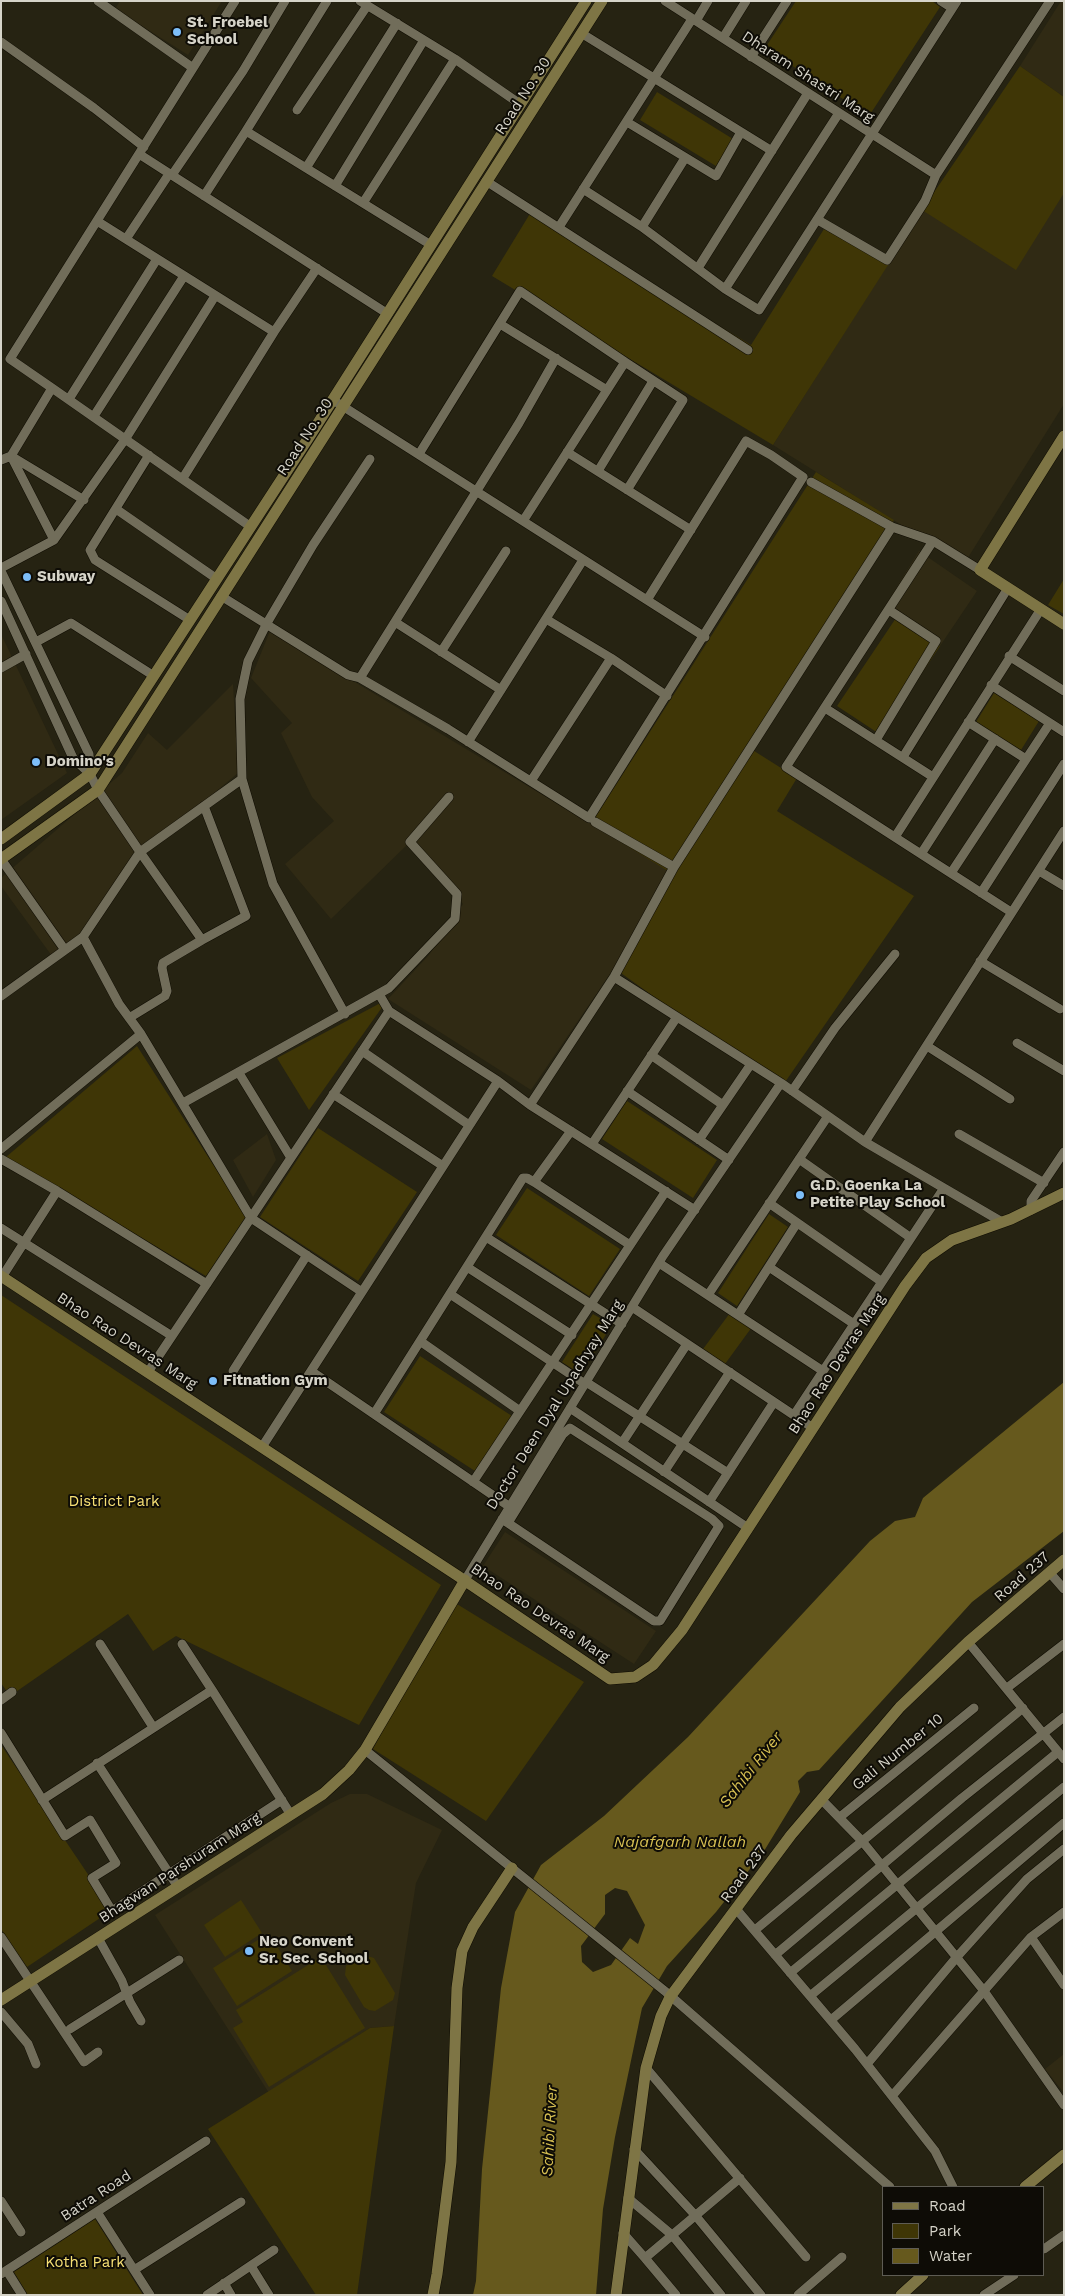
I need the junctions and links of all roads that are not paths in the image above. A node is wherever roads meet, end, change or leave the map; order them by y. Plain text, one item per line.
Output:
1 (98, 1) edge
2 (236, 1) edge
3 (285, 1) edge
4 (327, 1) edge
5 (586, 1) edge
6 (602, 1) edge
7 (665, 1) edge
8 (708, 1) edge
9 (746, 1) edge
10 (787, 1) edge
11 (941, 1) edge
12 (1050, 1) edge
13 (363, 4) edge
14 (954, 5) edge
15 (694, 20) junction
16 (397, 23) junction
17 (581, 33) junction
18 (723, 38) junction
19 (424, 40) junction
20 (1, 42) edge
21 (751, 57) junction
22 (455, 58) junction
23 (193, 68) junction
24 (655, 79) junction
25 (808, 93) junction
26 (520, 104) junction
27 (297, 110) dead end
28 (839, 113) junction
29 (627, 122) junction
30 (246, 131) junction
31 (741, 132) junction
32 (873, 135) junction
33 (141, 151) junction
34 (772, 151) junction
35 (685, 158) junction
36 (306, 168) junction
37 (171, 175) junction
38 (936, 175) junction
39 (486, 181) junction
40 (335, 186) junction
41 (582, 189) junction
42 (204, 196) junction
43 (363, 203) junction
44 (818, 220) junction
45 (97, 221) junction
46 (558, 227) junction
47 (642, 227) junction
48 (126, 239) junction
49 (431, 246) junction
50 (157, 259) junction
51 (317, 268) junction
52 (698, 268) junction
53 (184, 276) junction
54 (725, 289) junction
55 (215, 296) junction
56 (388, 314) junction
57 (500, 324) junction
58 (274, 332) junction
59 (748, 350) dead end
60 (556, 358) junction
61 (625, 362) junction
62 (653, 381) junction
63 (52, 388) junction
64 (607, 390) junction
65 (69, 399) junction
66 (338, 403) junction
67 (94, 416) junction
68 (1064, 436) edge
69 (126, 438) junction
70 (567, 452) junction
71 (418, 454) junction
72 (149, 455) junction
73 (11, 456) junction
74 (370, 458) dead end
75 (1, 460) edge
76 (598, 471) junction
77 (182, 478) junction
78 (811, 482) dead end
79 (627, 490) junction
80 (477, 491) junction
81 (84, 500) junction
82 (116, 509) junction
83 (523, 521) junction
84 (251, 527) junction
85 (892, 527) junction
86 (691, 530) junction
87 (54, 540) junction
88 (933, 541) junction
89 (506, 551) dead end
90 (583, 560) junction
91 (1, 570) edge
92 (980, 570) junction
93 (217, 579) junction
94 (1008, 588) junction
95 (221, 596) junction
96 (647, 600) junction
97 (1, 601) edge
98 (1041, 609) junction
99 (889, 610) junction
100 (546, 619) junction
101 (5, 620) edge
102 (190, 620) junction
103 (395, 622) junction
104 (267, 623) junction
105 (1064, 624) edge
106 (704, 637) junction
107 (36, 642) junction
108 (441, 652) junction
109 (26, 654) junction
110 (1009, 656) junction
111 (611, 658) junction
112 (1, 668) edge
113 (154, 676) junction
114 (360, 678) junction
115 (991, 685) junction
116 (501, 690) junction
117 (1064, 691) edge
118 (667, 696) junction
119 (825, 708) junction
120 (968, 722) junction
121 (1050, 723) junction
122 (1064, 732) edge
123 (995, 739) junction
124 (876, 740) junction
125 (468, 742) junction
126 (903, 757) junction
127 (1026, 759) junction
128 (1064, 764) edge
129 (90, 774) junction
130 (933, 776) junction
131 (242, 779) junction
132 (531, 781) junction
133 (98, 790) junction
134 (449, 797) dead end
135 (204, 806) junction
136 (595, 822) dead end
137 (1064, 831) edge
138 (895, 837) junction
139 (1, 839) edge
140 (140, 852) junction
141 (922, 854) junction
142 (1, 859) edge
143 (674, 867) junction
144 (1039, 871) junction
145 (951, 873) junction
146 (1064, 886) edge
147 (981, 892) junction
148 (1011, 912) junction
149 (83, 937) junction
150 (202, 940) junction
151 (65, 950) junction
152 (895, 954) dead end
153 (980, 961) junction
154 (614, 977) junction
155 (379, 994) junction
156 (1, 996) edge
157 (1060, 1009) dead end
158 (389, 1011) junction
159 (345, 1014) junction
160 (677, 1017) junction
161 (129, 1018) junction
162 (142, 1034) junction
163 (1017, 1043) dead end
164 (927, 1046) junction
165 (362, 1051) junction
166 (651, 1055) junction
167 (751, 1064) junction
168 (1064, 1071) edge
169 (239, 1073) junction
170 (498, 1081) junction
171 (781, 1083) junction
172 (627, 1091) junction
173 (792, 1091) junction
174 (333, 1094) junction
175 (1010, 1098) dead end
176 (183, 1103) junction
177 (530, 1105) junction
178 (723, 1105) junction
179 (828, 1116) junction
180 (469, 1125) junction
181 (571, 1131) junction
182 (959, 1134) dead end
183 (699, 1140) junction
184 (865, 1142) junction
185 (592, 1144) junction
186 (1, 1149) edge
187 (1064, 1152) edge
188 (291, 1158) junction
189 (1, 1159) edge
190 (799, 1159) junction
191 (729, 1160) junction
192 (443, 1166) junction
193 (534, 1182) junction
194 (1044, 1183) junction
195 (944, 1188) junction
196 (57, 1190) junction
197 (666, 1191) junction
198 (1064, 1193) edge
199 (769, 1204) junction
200 (695, 1210) junction
201 (1031, 1210) junction
202 (251, 1218) junction
203 (1002, 1222) junction
204 (797, 1223) junction
205 (1, 1228) edge
206 (486, 1237) junction
207 (911, 1238) junction
208 (23, 1243) junction
209 (630, 1245) junction
210 (307, 1256) junction
211 (659, 1263) junction
212 (466, 1267) junction
213 (769, 1267) junction
214 (2, 1277) edge
215 (882, 1282) junction
216 (207, 1284) junction
217 (362, 1292) junction
218 (450, 1294) junction
219 (708, 1295) junction
220 (591, 1304) junction
221 (632, 1308) junction
222 (738, 1315) junction
223 (622, 1324) junction
224 (854, 1324) junction
225 (572, 1335) junction
226 (172, 1336) junction
227 (420, 1341) junction
228 (687, 1344) junction
229 (553, 1363) junction
230 (823, 1370) junction
231 (233, 1371) dead end
232 (311, 1371) junction
233 (148, 1372) junction
234 (730, 1372) junction
235 (586, 1383) junction
236 (774, 1402) junction
237 (570, 1408) junction
238 (520, 1412) junction
239 (374, 1414) junction
240 (794, 1415) junction
241 (640, 1416) junction
242 (813, 1428) junction
243 (622, 1443) junction
244 (683, 1444) junction
245 (262, 1447) junction
246 (664, 1472) junction
247 (728, 1473) junction
248 (473, 1482) junction
249 (709, 1502) junction
250 (510, 1507) junction
251 (505, 1521) junction
252 (748, 1528) junction
253 (1064, 1560) edge
254 (1050, 1573) junction
255 (465, 1580) junction
256 (1064, 1589) edge
257 (968, 1642) junction
258 (100, 1644) dead end
259 (182, 1644) dead end
260 (1064, 1644) edge
261 (1008, 1688) junction
262 (212, 1690) junction
263 (12, 1692) dead end
264 (1, 1700) edge
265 (974, 1708) dead end
266 (1023, 1708) junction
267 (1064, 1717) edge
268 (153, 1727) junction
269 (1, 1733) edge
270 (1042, 1733) junction
271 (365, 1750) junction
272 (1061, 1756) edge
273 (97, 1764) junction
274 (1064, 1788) edge
275 (821, 1799) junction
276 (42, 1800) junction
277 (282, 1800) junction
278 (291, 1815) junction
279 (840, 1817) junction
280 (1064, 1823) edge
281 (862, 1841) junction
282 (1064, 1849) edge
283 (882, 1866) junction
284 (512, 1868) junction
285 (168, 1873) junction
286 (897, 1884) junction
287 (178, 1887) junction
288 (916, 1907) junction
289 (737, 1910) junction
290 (112, 1911) junction
291 (1064, 1912) edge
292 (120, 1924) junction
293 (755, 1930) junction
294 (936, 1932) junction
295 (1031, 1937) junction
296 (98, 1938) junction
297 (2, 1941) edge
298 (775, 1955) junction
299 (956, 1958) junction
300 (178, 1960) dead end
301 (790, 1973) junction
302 (31, 1981) junction
303 (1064, 1986) edge
304 (984, 1991) junction
305 (127, 1993) junction
306 (670, 1996) junction
307 (810, 1996) junction
308 (1, 2000) edge
309 (1, 2012) edge
310 (831, 2020) junction
311 (141, 2021) dead end
312 (70, 2029) dead end
313 (98, 2052) dead end
314 (36, 2064) dead end
315 (867, 2064) junction
316 (646, 2068) junction
317 (892, 2096) junction
318 (1064, 2105) edge
319 (206, 2141) dead end
320 (634, 2149) junction
321 (1063, 2156) edge
322 (740, 2178) junction
323 (889, 2186) edge
324 (952, 2186) edge
325 (1026, 2186) edge
326 (628, 2198) junction
327 (1, 2201) edge
328 (240, 2202) dead end
329 (97, 2212) junction
330 (695, 2216) junction
331 (21, 2232) dead end
332 (623, 2233) junction
333 (672, 2235) junction
334 (1064, 2235) edge
335 (1045, 2248) edge
336 (274, 2250) dead end
337 (806, 2257) dead end
338 (842, 2257) dead end
339 (645, 2258) junction
340 (250, 2266) junction
341 (134, 2270) junction
342 (4, 2273) edge
343 (922, 2276) edge
344 (1012, 2276) edge
345 (224, 2283) junction
346 (22, 2295) edge
347 (150, 2295) edge
348 (207, 2295) edge
349 (231, 2295) edge
350 (269, 2295) edge
351 (433, 2295) edge
352 (616, 2295) edge
353 (676, 2295) edge
354 (722, 2295) edge
355 (760, 2295) edge
356 (798, 2295) edge
357 (901, 2295) edge
358 (984, 2295) edge

1 - 23 street
2 - 23 street
3 - 37 street
4 - 30 street
5 - 26 street, Road No. 30
6 - 17 street, Road No. 30
7 - 15 street, Dharam Shastri Marg
8 - 15 street
9 - 18 street
10 - 21 street
11 - 14 street
12 - 38 street
13 - 16 street
13 - 27 street
14 - 32 street
15 - 18 street, Dharam Shastri Marg
15 - 24 street
16 - 19 street
16 - 36 street
17 - 24 street
17 - 39 street, Road No. 30
18 - 21 street, Dharam Shastri Marg
19 - 22 street
19 - 40 street
20 - 33 street
21 - 25 street, Dharam Shastri Marg
22 - 26 street
22 - 43 street
23 - 33 street
24 - 29 street
24 - 31 street
25 - 28 street, Dharam Shastri Marg
25 - 34 street
26 - 49 street, Road No. 30
28 - 32 street, Dharam Shastri Marg
28 - 54 street
29 - 35 street
29 - 41 street
30 - 36 street
30 - 42 street
31 - 34 street
31 - 35 street
32 - 38 street, Dharam Shastri Marg
32 - 44 street
33 - 37 street
33 - 45 street
34 - 52 street
35 - 47 street
36 - 40 street
37 - 42 street
37 - 48 street
38 - 44 street
39 - 46 street
39 - 66 street, Road No. 30
40 - 43 street
41 - 46 street
41 - 47 street
42 - 51 street
43 - 49 street
44 - 54 street
45 - 48 street
45 - 63 street
46 - 59 street
47 - 52 street
48 - 50 street
49 - 56 street, Road No. 30
50 - 53 street
50 - 65 street
51 - 56 street
51 - 58 street
52 - 54 street
53 - 55 street
53 - 67 street
55 - 58 street
55 - 69 street
56 - 66 street, Road No. 30
57 - 60 street
57 - 61 street
57 - 71 street
58 - 77 street
60 - 64 street
60 - 80 street
61 - 62 street
61 - 64 street
62 - 76 street
62 - 79 street
63 - 65 street
63 - 73 street
64 - 70 street
65 - 67 street
66 - 71 street
66 - 84 street, Road No. 30
66 - 95 street, Road No. 30
67 - 69 street
68 - 92 street
69 - 72 street
69 - 81 street
70 - 76 street
70 - 83 street
71 - 80 street
72 - 77 street
72 - 82 street
73 - 75 street
73 - 81 street
73 - 87 street
74 - 104 street
76 - 79 street
77 - 84 street
78 - 85 street
79 - 86 street
80 - 83 street
80 - 103 street
81 - 87 street
82 - 93 street
82 - 102 street
83 - 90 street
84 - 93 street, Road No. 30
85 - 88 street
85 - 143 street
86 - 96 street
86 - 106 street
87 - 91 street
88 - 92 street
88 - 99 street
89 - 108 street
90 - 96 street
90 - 100 street
91 - 107 street
92 - 94 street
93 - 102 street, Road No. 30
94 - 98 street
94 - 126 street
95 - 104 street
95 - 133 street, Road No. 30
96 - 106 street
97 - 101 street
98 - 105 street
98 - 110 street
99 - 119 street
99 - 124 street
100 - 111 street
100 - 116 street
101 - 109 street
102 - 113 street, Road No. 30
103 - 108 street
103 - 114 street
104 - 114 street
104 - 131 street
106 - 118 street
107 - 113 street
107 - 129 street
108 - 116 street
109 - 112 street
109 - 129 street
110 - 115 street
110 - 117 street
111 - 118 street
111 - 132 street
113 - 129 street, Road No. 30
114 - 125 street
115 - 120 street
115 - 121 street
116 - 125 street
118 - 132 street
119 - 124 street
119 - 138 street
120 - 123 street
120 - 130 street
121 - 122 street
121 - 127 street
123 - 127 street
123 - 141 street
124 - 126 street
125 - 132 street
126 - 130 street
127 - 145 street
128 - 147 street
129 - 133 street
129 - 139 street, Road No. 30
130 - 138 street
131 - 135 street
131 - 159 street
133 - 140 street
133 - 142 street, Road No. 30
134 - 155 street
135 - 140 street
135 - 150 street
136 - 143 street
137 - 144 street
138 - 141 street
140 - 149 street
140 - 150 street
141 - 145 street
142 - 151 street
143 - 154 street
144 - 146 street
144 - 148 street
145 - 147 street
147 - 148 street
148 - 153 street
149 - 151 street
149 - 161 street
150 - 161 street
151 - 156 street
152 - 173 street
153 - 157 street
153 - 164 street
154 - 160 street
154 - 177 street
155 - 158 street
155 - 159 street
158 - 165 street
158 - 170 street
159 - 169 street
160 - 166 street
160 - 167 street
161 - 162 street
162 - 176 street
162 - 186 street
163 - 168 street
164 - 175 street
164 - 184 street
165 - 174 street
165 - 180 street
166 - 172 street
166 - 178 street
167 - 171 street
167 - 178 street
169 - 176 street
169 - 188 street
170 - 177 street
170 - 180 street
171 - 173 street
171 - 191 street, Doctor Deen Dyal Upadhyay Marg
172 - 183 street
172 - 185 street
173 - 179 street
174 - 188 street
174 - 192 street
176 - 202 street
177 - 181 street
178 - 183 street
179 - 184 street
179 - 190 street
180 - 192 street
181 - 185 street
181 - 193 street
182 - 194 street
183 - 191 street
184 - 195 street
185 - 197 street
187 - 194 street
188 - 202 street
189 - 196 street
190 - 199 street
190 - 207 street
191 - 200 street, Doctor Deen Dyal Upadhyay Marg
192 - 217 street
193 - 206 street
193 - 209 street
194 - 201 street
195 - 203 street
195 - 207 street
196 - 208 street
196 - 216 street
197 - 200 street
197 - 209 street
198 - 201 street, Bhao Rao Devras Marg
199 - 204 street
199 - 219 street
200 - 211 street, Doctor Deen Dyal Upadhyay Marg
201 - 203 street, Bhao Rao Devras Marg
202 - 210 street
202 - 216 street
203 - 242 street, Bhao Rao Devras Marg
204 - 213 street
204 - 215 street
205 - 208 street
206 - 212 street
206 - 220 street
207 - 215 street
208 - 214 street
208 - 226 street
209 - 220 street
210 - 217 street
210 - 231 street
211 - 219 street
211 - 221 street, Doctor Deen Dyal Upadhyay Marg
212 - 218 street
212 - 225 street
213 - 222 street
213 - 224 street
214 - 233 street, Bhao Rao Devras Marg
215 - 224 street
216 - 226 street
217 - 232 street
218 - 227 street
218 - 229 street
219 - 222 street
220 - 223 street
220 - 225 street
221 - 223 street, Doctor Deen Dyal Upadhyay Marg
221 - 228 street
222 - 230 street
223 - 235 street, Doctor Deen Dyal Upadhyay Marg
224 - 230 street
225 - 229 street
226 - 233 street
227 - 238 street
227 - 239 street
228 - 234 street
228 - 241 street
229 - 235 street
229 - 238 street
230 - 240 street
232 - 239 street
232 - 245 street
233 - 245 street, Bhao Rao Devras Marg
234 - 236 street
234 - 244 street
235 - 237 street, Doctor Deen Dyal Upadhyay Marg
235 - 241 street
236 - 240 street
236 - 247 street
237 - 243 street
237 - 250 street, Doctor Deen Dyal Upadhyay Marg
238 - 248 street
239 - 248 street
240 - 242 street
241 - 243 street
241 - 244 street
242 - 252 street, Bhao Rao Devras Marg
243 - 246 street
244 - 246 street
244 - 247 street
245 - 255 street, Bhao Rao Devras Marg
246 - 249 street
247 - 249 street
248 - 250 street
249 - 252 street
250 - 251 street, Doctor Deen Dyal Upadhyay Marg
251 - 251 street
251 - 255 street, Doctor Deen Dyal Upadhyay Marg
252 - 255 street, Bhao Rao Devras Marg
253 - 254 street, Road 237
254 - 256 street
254 - 257 street, Road 237
255 - 271 street, Doctor Deen Dyal Upadhyay Marg
257 - 261 street
257 - 275 street, Road 237
258 - 268 street
259 - 262 street
260 - 261 street
261 - 266 street
262 - 268 street
262 - 277 street
263 - 264 street
265 - 279 street, Gali Number 10
266 - 270 street
266 - 281 street
267 - 270 street
268 - 273 street
269 - 276 street
270 - 272 street
270 - 283 street
271 - 278 street, Bhagwan Parshuram Marg
271 - 284 street
272 - 286 street
273 - 276 street
273 - 285 street
274 - 288 street
275 - 279 street
275 - 289 street, Road 237
276 - 290 street
277 - 278 street
277 - 285 street
278 - 287 street, Bhagwan Parshuram Marg
279 - 281 street
280 - 294 street
281 - 283 street
281 - 293 street
282 - 299 street
283 - 286 street
283 - 298 street
284 - 306 street
284 - 351 street
285 - 287 street
285 - 290 street
286 - 288 street
286 - 301 street
287 - 292 street, Bhagwan Parshuram Marg
288 - 294 street
288 - 307 street
289 - 293 street
289 - 306 street, Road 237
290 - 292 street
291 - 295 street
292 - 296 street, Bhagwan Parshuram Marg
293 - 298 street
294 - 299 street
294 - 310 street
295 - 303 street
295 - 304 street
296 - 302 street, Bhagwan Parshuram Marg
296 - 305 street
297 - 302 street
298 - 301 street
299 - 304 street
299 - 315 street
300 - 305 street
301 - 307 street
302 - 308 street, Bhagwan Parshuram Marg
302 - 313 street
304 - 317 street
304 - 318 street
305 - 311 street
305 - 312 street
306 - 316 street, Road 237
306 - 323 street
307 - 310 street
309 - 314 street
310 - 315 street
315 - 317 street
316 - 320 street, Road 237
316 - 322 street
317 - 324 street
319 - 329 street, Batra Road
320 - 326 street, Road 237
320 - 330 street
321 - 325 street
322 - 330 street
322 - 337 street
326 - 332 street, Road 237
326 - 333 street
327 - 331 street
328 - 341 street
329 - 341 street
329 - 342 street, Batra Road
330 - 333 street
330 - 355 street
332 - 339 street
332 - 352 street, Road 237
333 - 339 street
333 - 354 street
334 - 335 street
336 - 340 street
338 - 356 street
339 - 353 street
340 - 345 street
340 - 350 street
341 - 347 street
342 - 346 street
343 - 357 street
344 - 358 street
345 - 348 street
345 - 349 street

